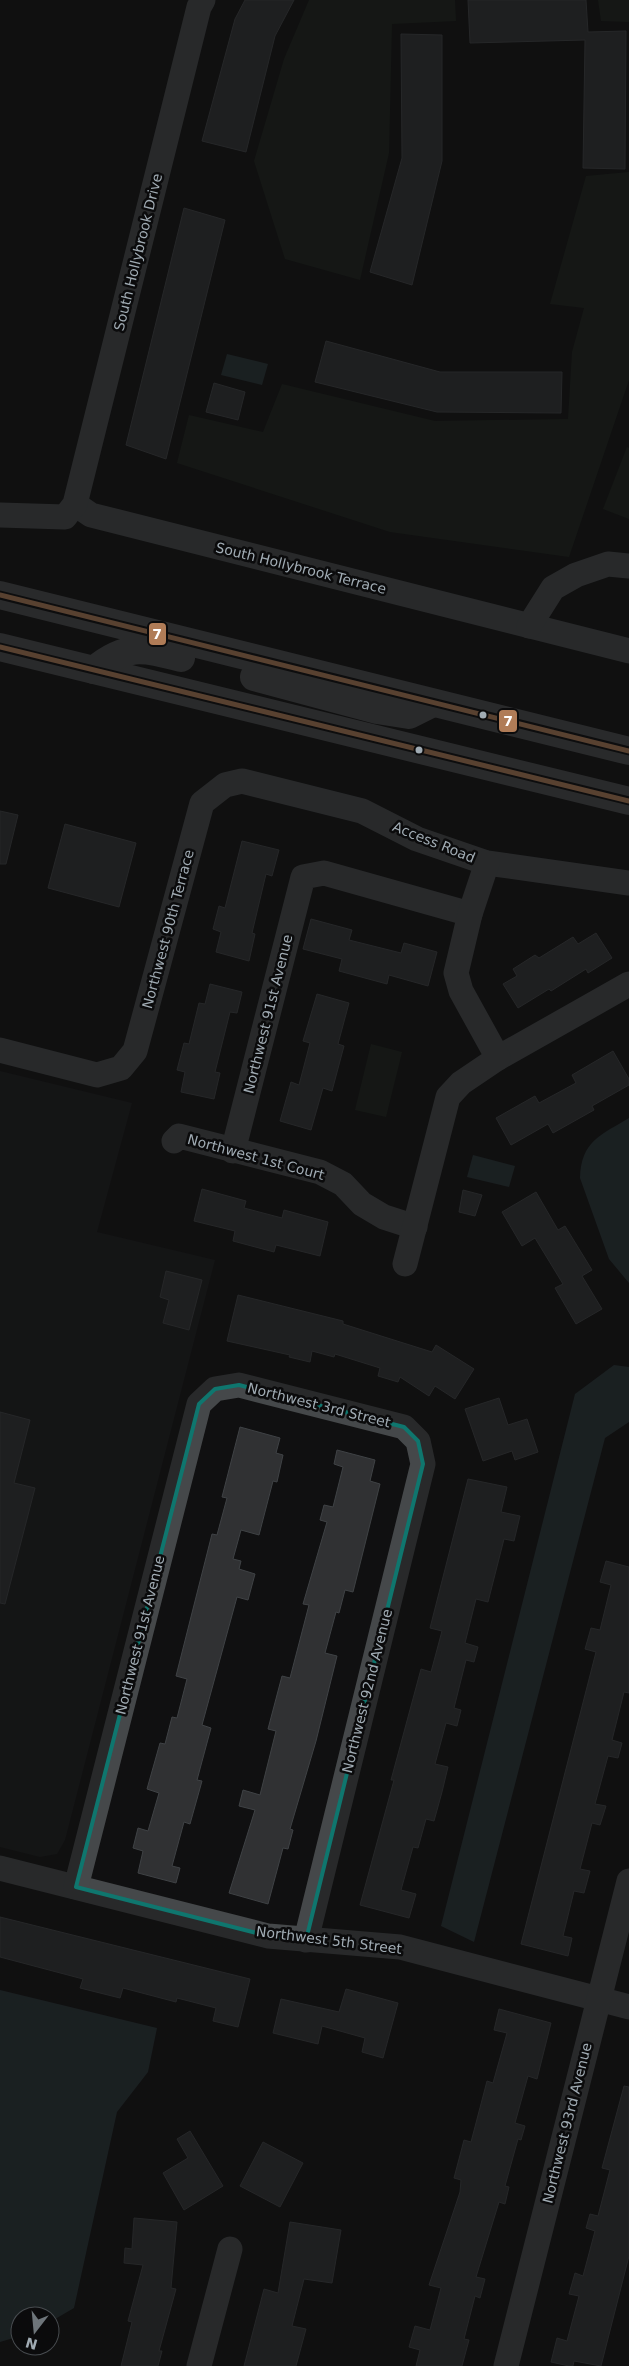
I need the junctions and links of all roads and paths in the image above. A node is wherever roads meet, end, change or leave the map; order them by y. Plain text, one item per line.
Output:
1 (203, 0) edge
2 (75, 504) junction
3 (0, 515) edge
4 (629, 566) edge
5 (0, 595) edge
6 (529, 626) junction
7 (0, 647) edge
8 (629, 651) edge
9 (94, 670) junction
10 (434, 703) junction
11 (629, 751) edge
12 (215, 791) joint
13 (629, 801) edge
14 (486, 863) junction
15 (629, 882) edge
16 (470, 914) junction
17 (629, 984) edge
18 (0, 1050) edge
19 (498, 1058) junction
20 (174, 1141) dead end
21 (233, 1151) junction
22 (415, 1227) junction
23 (405, 1264) dead end
24 (215, 1389) joint
25 (418, 1441) joint
26 (0, 1868) edge
27 (629, 1881) edge
28 (76, 1887) junction
29 (306, 1940) junction
30 (598, 1999) junction
31 (629, 2007) edge
32 (230, 2249) dead end
33 (199, 2366) edge
34 (506, 2366) edge

1 - 2 street, South Hollybrook Drive
2 - 3 street
2 - 6 street, South Hollybrook Terrace
4 - 6 street
5 - 10 highway
6 - 8 street, South Hollybrook Terrace
7 - 9 highway
9 - 10 highway
9 - 13 highway
10 - 11 highway
12 - 14 street, Access Road
12 - 18 street, Northwest 90th Terrace
14 - 15 street, Access Road
14 - 16 street
16 - 19 street
16 - 21 street, Northwest 91st Avenue
17 - 19 street
19 - 22 street
20 - 21 street, Northwest 1st Court
21 - 22 street, Northwest 1st Court
22 - 23 street
24 - 25 street, Northwest 3rd Street
24 - 28 street, Northwest 91st Avenue
25 - 29 street, Northwest 92nd Avenue
26 - 28 street, Northwest 5th Street
27 - 30 street, Northwest 93rd Avenue
28 - 29 street, Northwest 5th Street
29 - 30 street, Northwest 5th Street
30 - 31 street, Northwest 5th Street
30 - 34 street, Northwest 93rd Avenue
32 - 33 street

